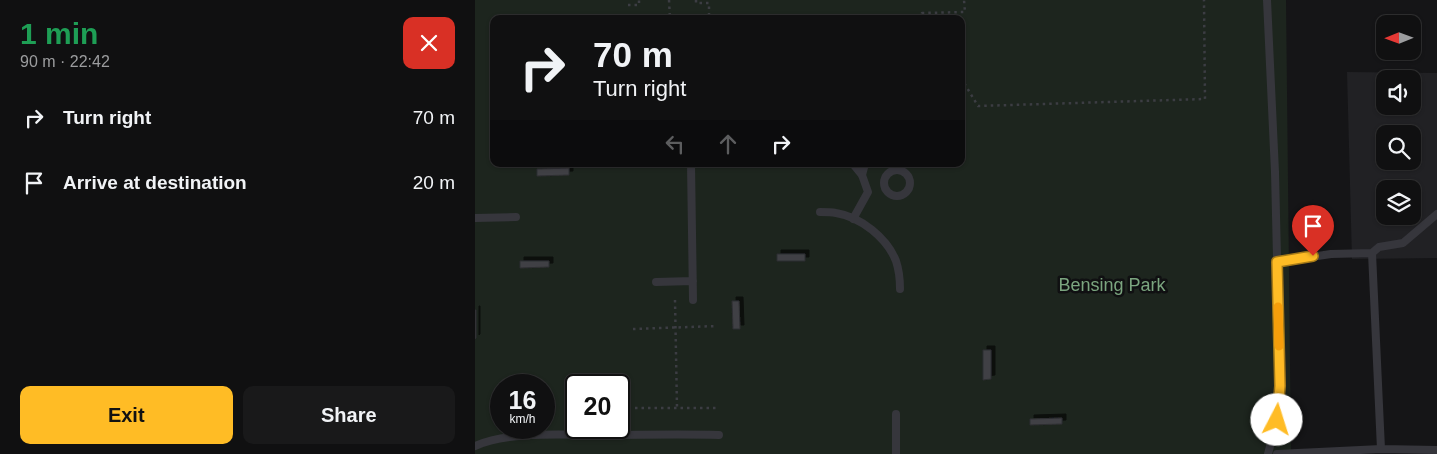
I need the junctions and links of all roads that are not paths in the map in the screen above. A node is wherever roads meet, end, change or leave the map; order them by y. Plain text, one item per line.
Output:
1 (1267, 0) edge
2 (691, 167) edge
3 (855, 167) edge
4 (864, 167) edge
5 (862, 175) junction
6 (820, 212) dead end
7 (1437, 214) edge
8 (516, 217) dead end
9 (475, 218) edge
10 (853, 219) junction
11 (1372, 253) junction
12 (1277, 262) junction
13 (693, 281) junction
14 (657, 282) dead end
15 (900, 288) dead end
16 (693, 300) dead end
17 (896, 414) dead end
18 (719, 435) dead end
19 (475, 446) edge
20 (1381, 449) junction
21 (1437, 450) edge
22 (896, 454) edge
23 (1268, 454) edge
24 (1277, 454) edge

1 - 12 lane
2 - 13 lane
3 - 5 lane
4 - 5 lane
5 - 10 lane
6 - 10 lane
7 - 11 lane
8 - 9 lane
10 - 15 lane
11 - 12 lane
11 - 20 lane
12 - 23 lane
13 - 14 lane
13 - 16 lane
17 - 22 lane
18 - 19 lane
20 - 21 lane
20 - 24 lane

